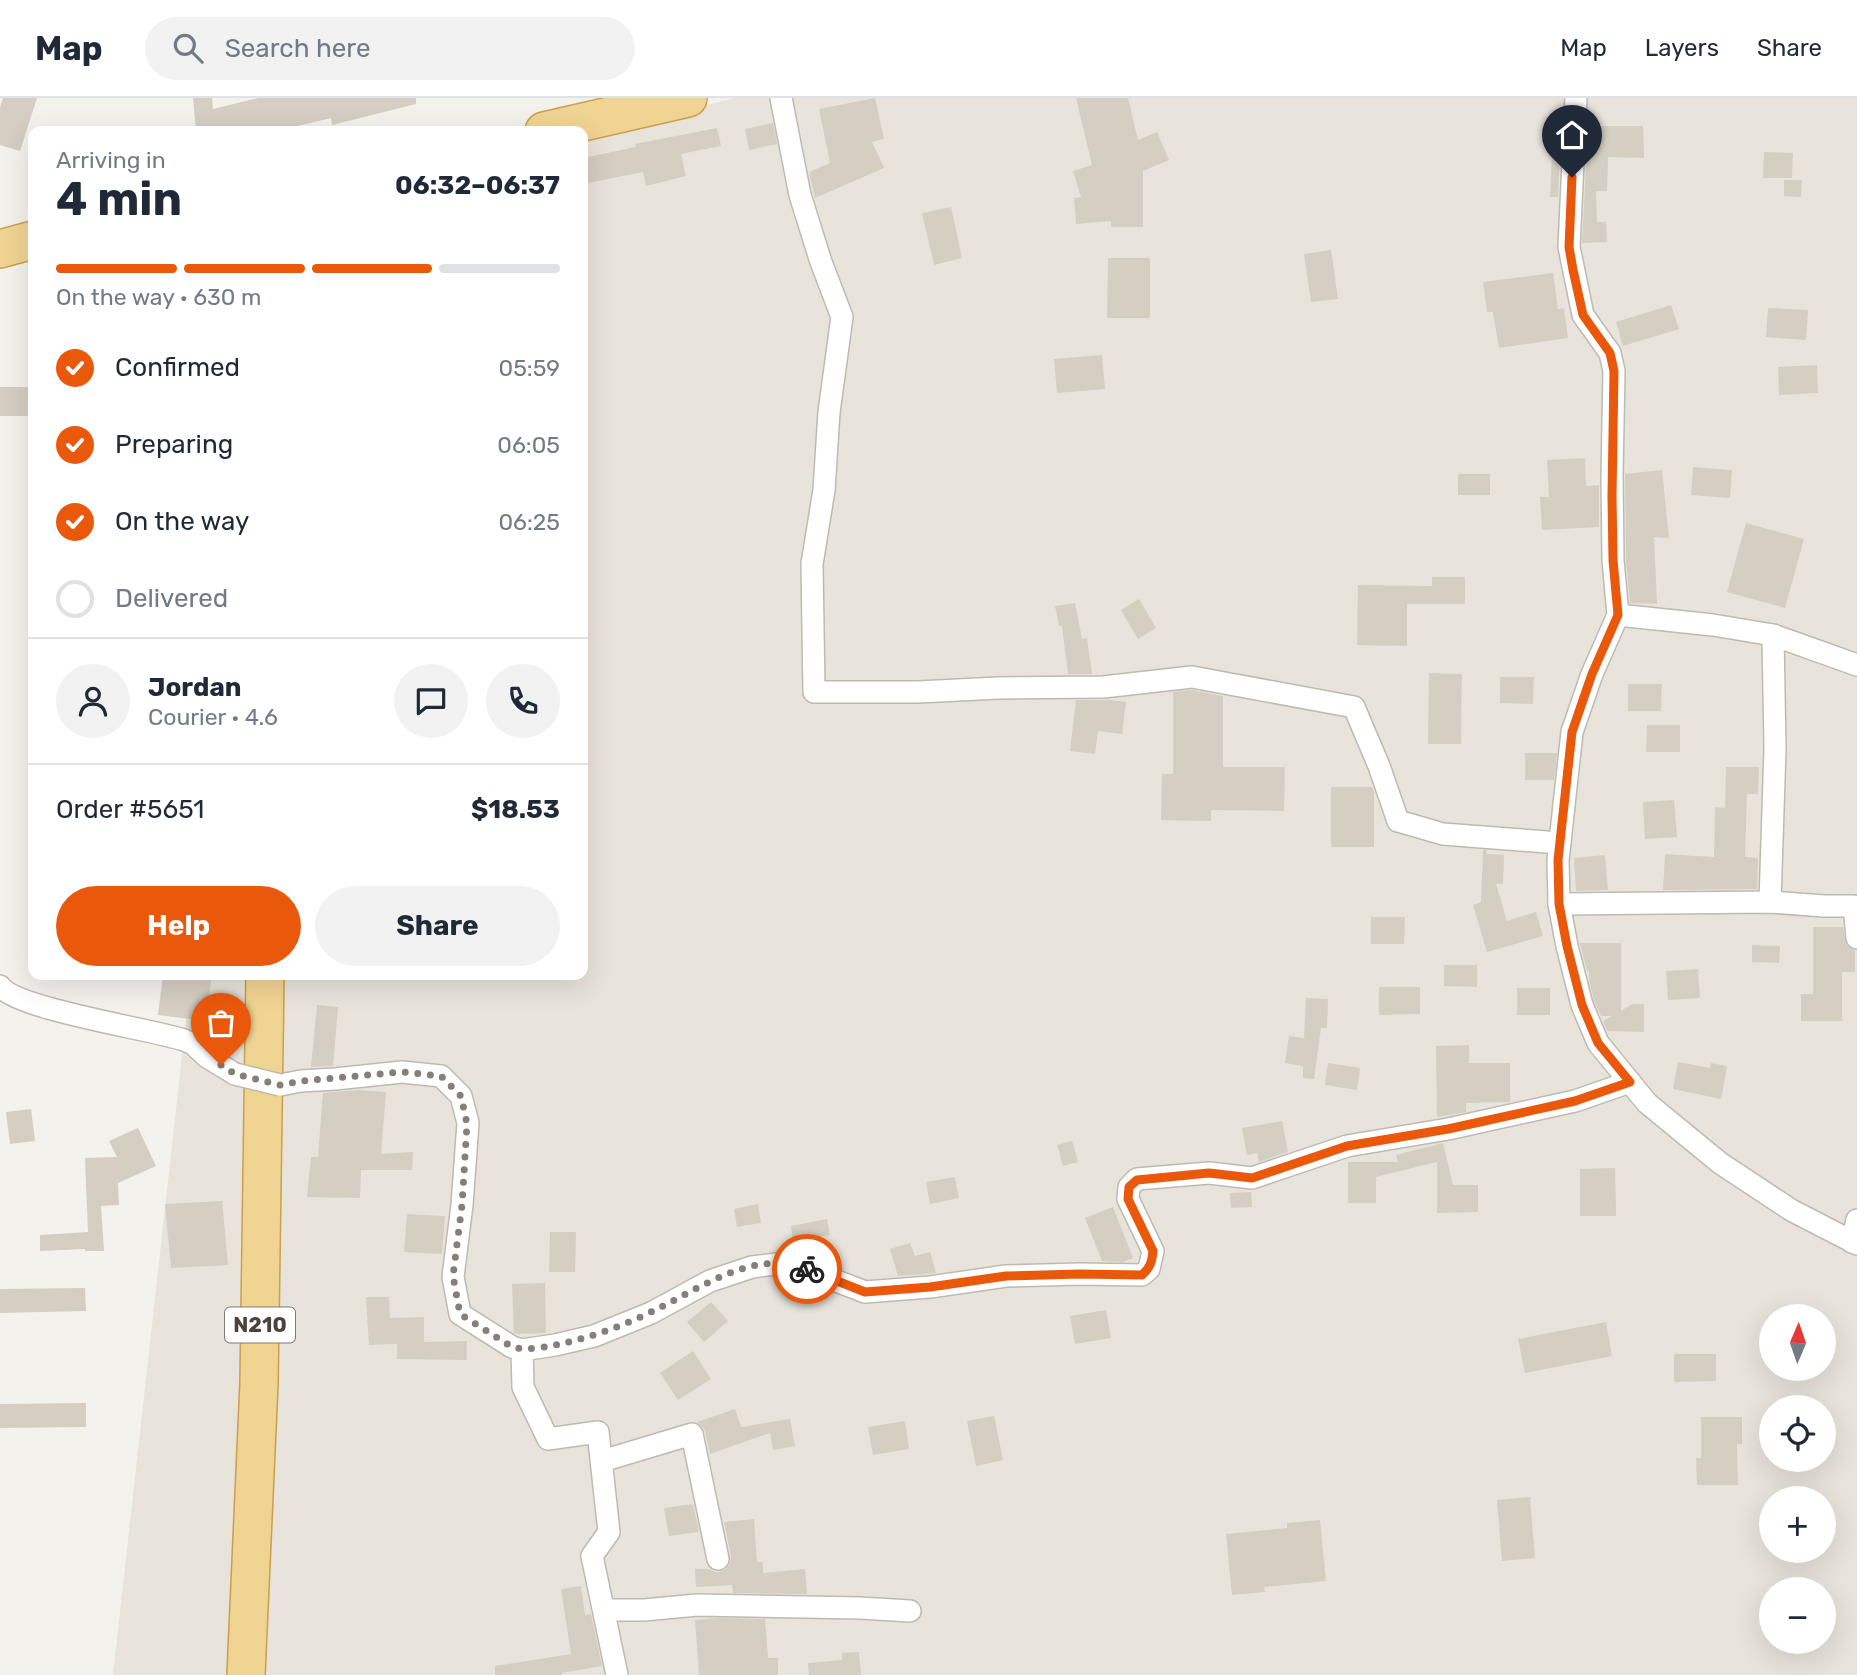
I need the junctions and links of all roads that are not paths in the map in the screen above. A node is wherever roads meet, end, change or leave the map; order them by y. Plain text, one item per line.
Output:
1 (688, 98) edge
2 (781, 98) edge
3 (1576, 98) edge
4 (566, 126) edge
5 (28, 241) edge
6 (0, 249) edge
7 (1618, 615) junction
8 (1773, 635) junction
9 (1857, 665) edge
10 (1560, 842) junction
11 (1770, 902) junction
12 (1559, 904) junction
13 (1857, 938) edge
14 (265, 980) edge
15 (0, 986) edge
16 (1630, 1082) junction
17 (1857, 1220) edge
18 (1855, 1243) edge
19 (522, 1350) junction
20 (602, 1461) junction
21 (718, 1559) dead end
22 (604, 1610) junction
23 (910, 1611) dead end
24 (246, 1675) edge
25 (617, 1675) edge

1 - 4 highway
2 - 10 street
3 - 7 street
5 - 6 highway
7 - 8 street
7 - 10 street
8 - 9 street
8 - 11 street
10 - 12 street
11 - 12 street
11 - 13 street
12 - 16 street
14 - 24 highway, N210
15 - 19 street, bridge
16 - 18 street
16 - 19 street
17 - 18 street
19 - 20 street
20 - 21 street
20 - 22 street
22 - 23 street
22 - 25 street

